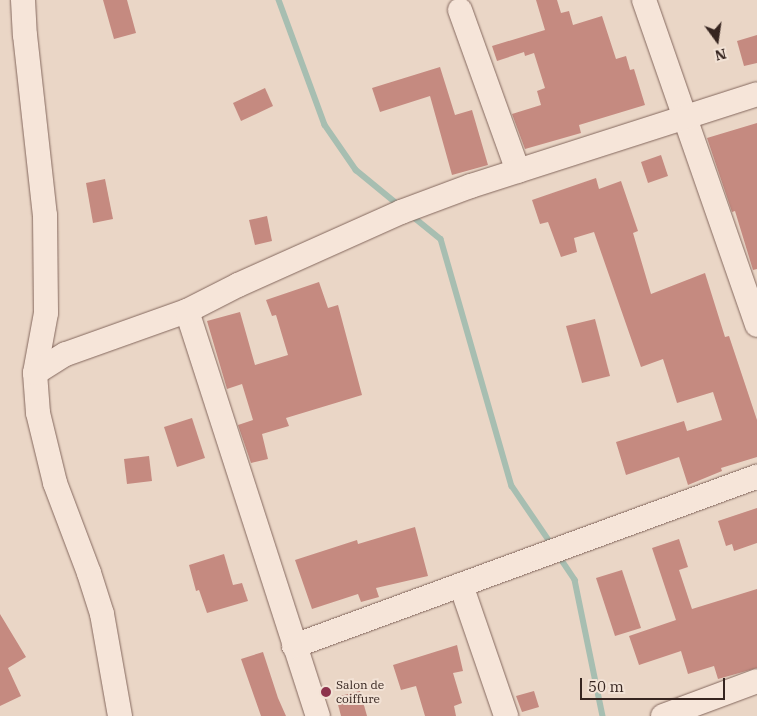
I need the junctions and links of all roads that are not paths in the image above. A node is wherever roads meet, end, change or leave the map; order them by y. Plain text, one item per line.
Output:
1 (23, 0) edge
2 (644, 0) edge
3 (460, 10) dead end
4 (757, 94) edge
5 (684, 118) junction
6 (518, 171) junction
7 (751, 290) edge
8 (187, 311) junction
9 (757, 325) edge
10 (35, 373) junction
11 (757, 477) edge
12 (461, 585) junction
13 (294, 646) junction
14 (757, 681) edge
15 (120, 716) edge
16 (318, 716) edge
17 (506, 716) edge
18 (663, 716) edge

1 - 10 street
2 - 5 street
3 - 6 street
4 - 5 street
5 - 6 street
5 - 7 street
6 - 8 street
7 - 9 street
8 - 10 street
8 - 13 street
10 - 15 street
11 - 12 street
12 - 13 street
12 - 17 street
13 - 16 street
14 - 18 street

